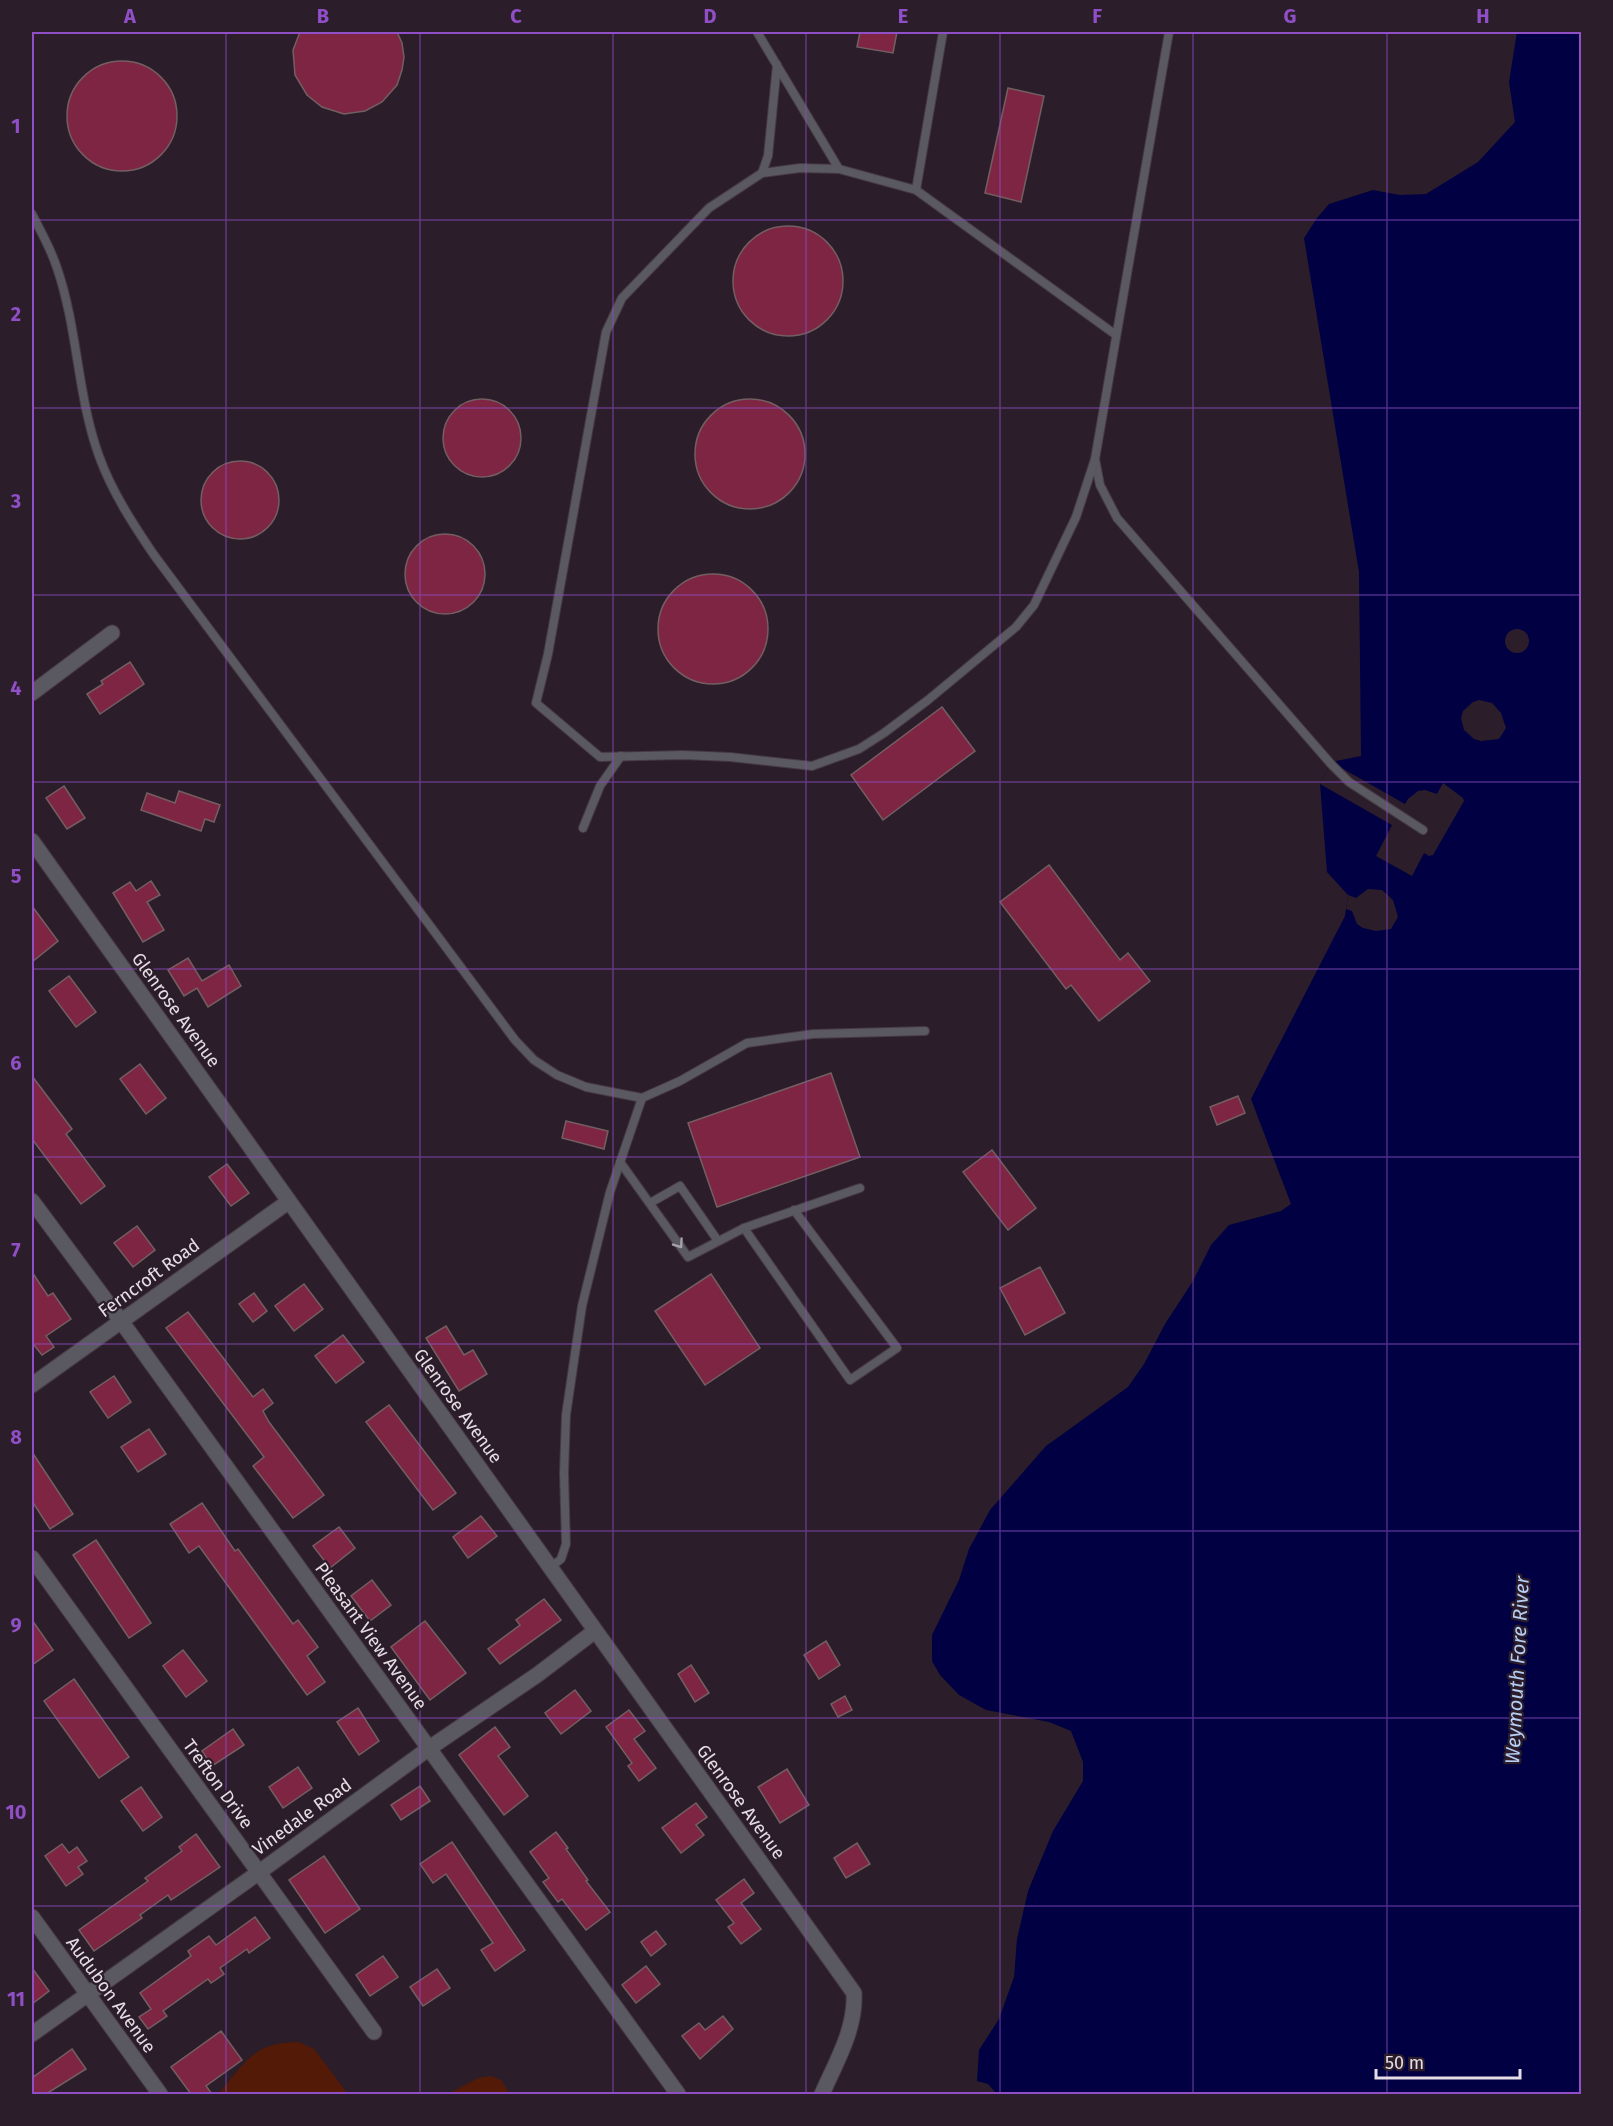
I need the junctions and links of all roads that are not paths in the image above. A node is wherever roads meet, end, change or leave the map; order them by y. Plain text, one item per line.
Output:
1 (757, 32) edge
2 (943, 32) edge
3 (1169, 32) edge
4 (777, 65) junction
5 (839, 169) junction
6 (762, 172) junction
7 (916, 190) junction
8 (32, 214) edge
9 (1116, 335) junction
10 (1095, 459) junction
11 (112, 633) dead end
12 (32, 693) edge
13 (621, 756) junction
14 (583, 828) dead end
15 (1423, 830) dead end
16 (32, 842) edge
17 (925, 1032) dead end
18 (642, 1098) junction
19 (620, 1162) junction
20 (860, 1188) dead end
21 (32, 1201) edge
22 (288, 1202) junction
23 (650, 1203) junction
24 (794, 1210) junction
25 (744, 1228) junction
26 (718, 1241) junction
27 (121, 1321) junction
28 (32, 1385) edge
29 (32, 1558) edge
30 (550, 1568) junction
31 (595, 1631) junction
32 (428, 1749) junction
33 (258, 1873) junction
34 (32, 1917) edge
35 (86, 1994) junction
36 (374, 2032) dead end
37 (32, 2034) edge
38 (160, 2094) edge
39 (678, 2094) edge
40 (822, 2094) edge

1 - 4 lane
2 - 7 lane
3 - 9 lane
4 - 5 lane
4 - 6 lane
5 - 6 lane
5 - 7 lane
6 - 13 lane
7 - 9 lane
8 - 18 lane
9 - 10 lane
10 - 13 lane
10 - 15 lane
11 - 12 street
13 - 14 lane
16 - 22 street, Glenrose Avenue
17 - 18 lane
18 - 19 lane
19 - 23 lane
19 - 30 lane
20 - 24 lane
21 - 27 street, Pleasant View Avenue
22 - 27 street, Ferncroft Road
22 - 30 street, Glenrose Avenue
23 -> 26 lane
23 - 26 lane
24 - 25 lane
24 - 25 lane
25 - 26 lane
27 - 28 street, Ferncroft Road
27 - 32 street, Pleasant View Avenue
29 - 33 street, Trefton Drive
30 - 31 street, Glenrose Avenue
31 - 32 street, Vinedale Road
31 - 40 street, Glenrose Avenue
32 - 33 street, Vinedale Road
32 - 39 street, Pleasant View Avenue
33 - 35 street, Vinedale Road
33 - 36 street, Trefton Drive
34 - 35 street, Audubon Avenue
35 - 37 street, Vinedale Road
35 - 38 street, Audubon Avenue

